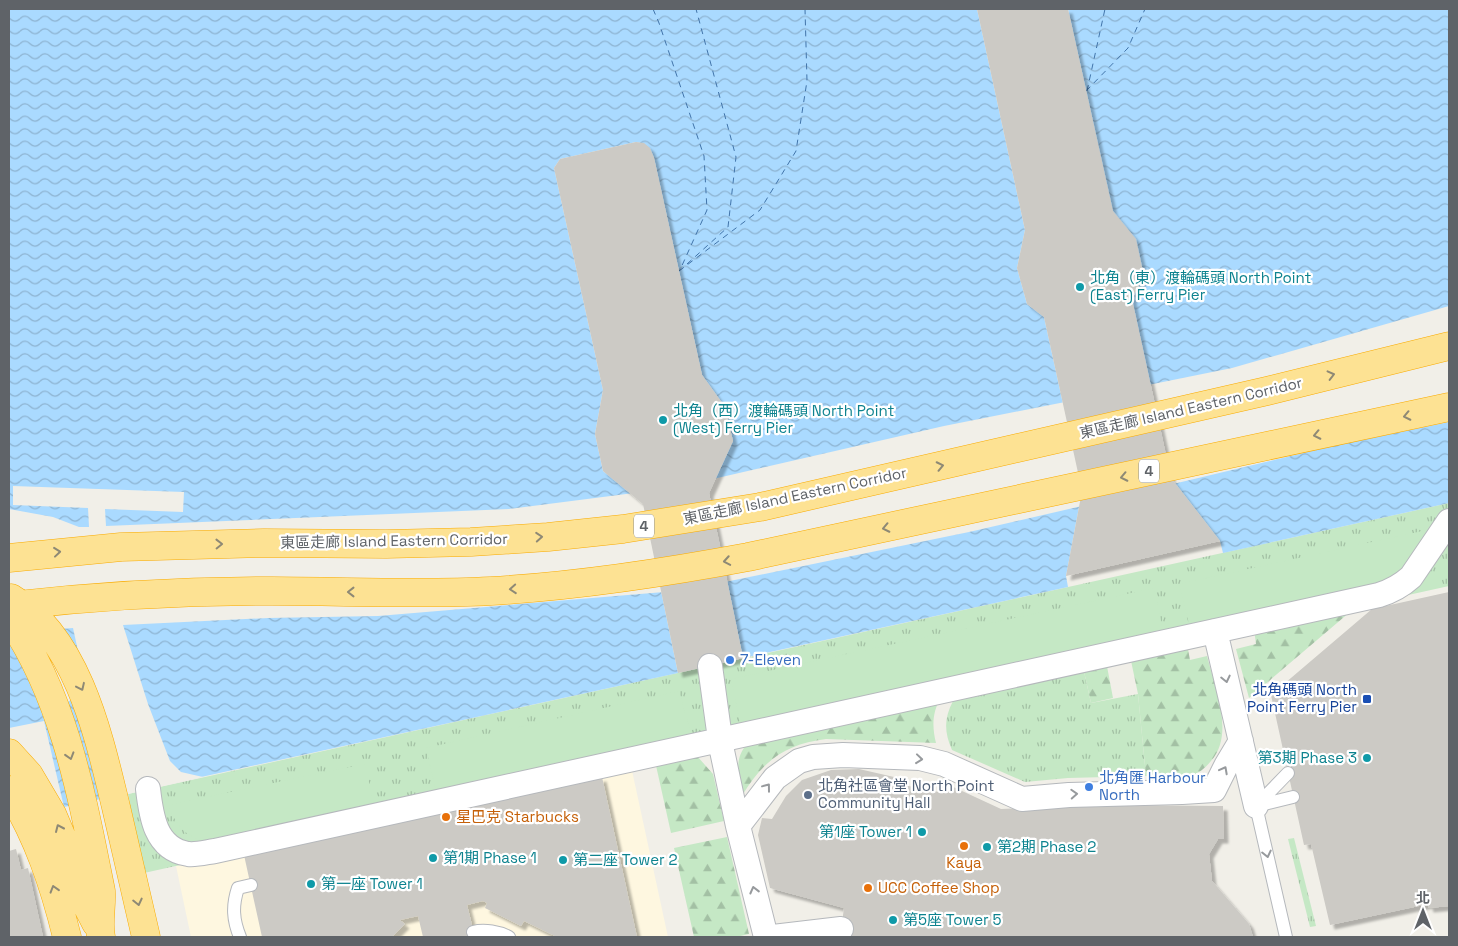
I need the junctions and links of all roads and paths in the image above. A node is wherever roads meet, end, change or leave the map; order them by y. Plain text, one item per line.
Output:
1 (1449, 346) edge
2 (1449, 406) edge
3 (1449, 521) edge
4 (9, 558) edge
5 (9, 597) edge
6 (9, 606) edge
7 (9, 617) edge
8 (1215, 632) junction
9 (710, 666) dead end
10 (720, 740) junction
11 (1241, 741) junction
12 (9, 753) edge
13 (1288, 773) dead end
14 (148, 789) dead end
15 (9, 790) edge
16 (1294, 797) dead end
17 (1256, 806) junction
18 (738, 826) junction
19 (251, 885) dead end
20 (841, 929) dead end
21 (474, 932) dead end
22 (101, 934) edge
23 (66, 937) edge
24 (146, 937) edge
25 (240, 937) edge
26 (509, 937) edge
27 (766, 937) edge
28 (772, 937) edge
29 (1286, 937) edge

4 -> 1 highway, 東區走廊 Island Eastern Corridor / 4
2 -> 6 highway, 4
3 - 8 street
5 -> 24 highway
7 -> 22 highway
8 - 10 street
8 -> 11 street
9 - 10 street
10 - 14 street
10 - 18 street
11 - 17 street
18 -> 11 street
22 -> 12 highway
13 - 17 lane
23 -> 15 highway
16 - 17 lane
17 -> 29 lane
27 -> 18 street
19 - 25 lane
20 - 28 street
21 - 26 lane

